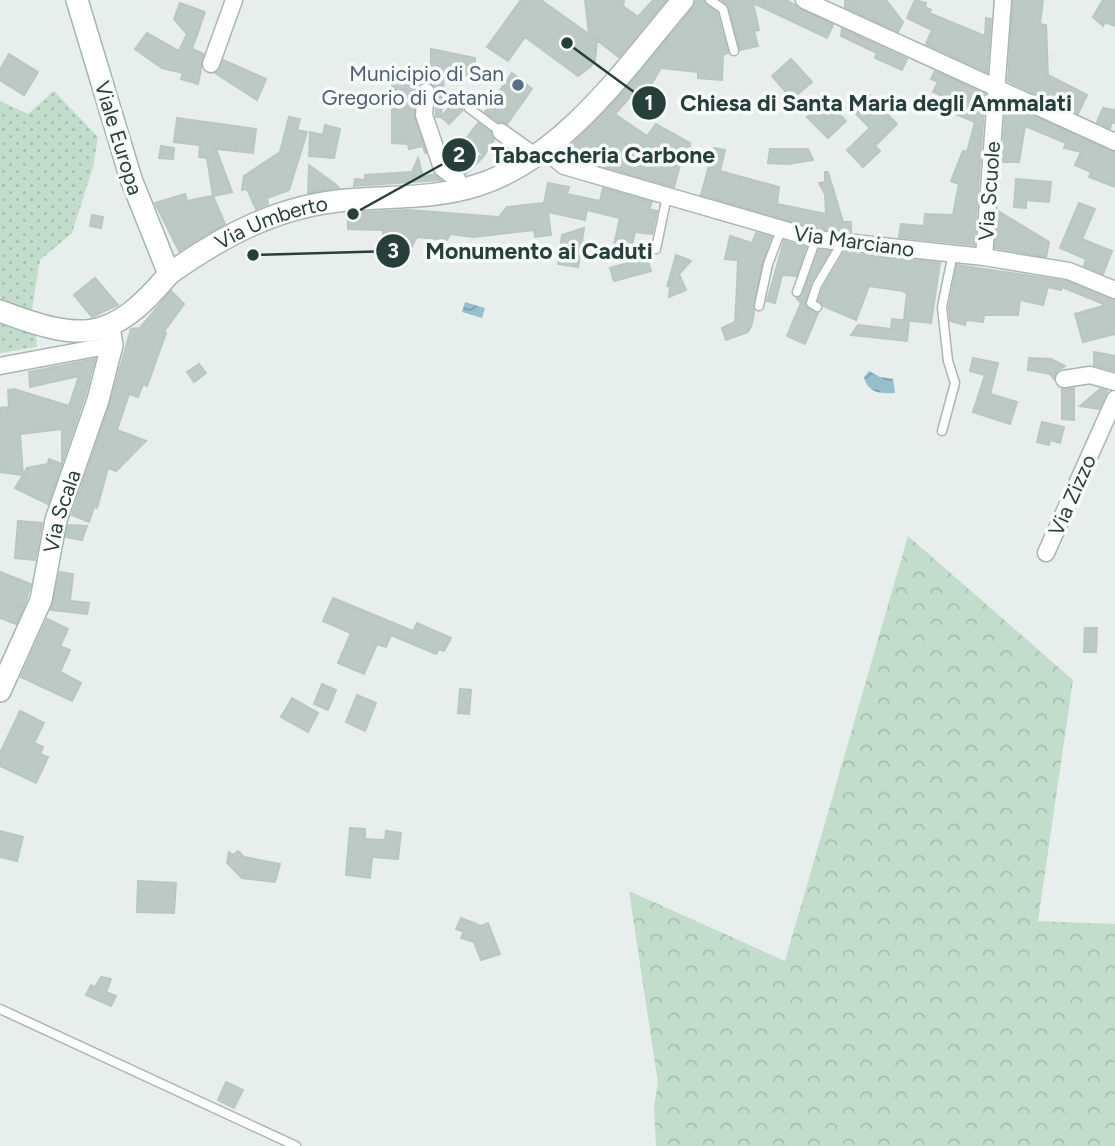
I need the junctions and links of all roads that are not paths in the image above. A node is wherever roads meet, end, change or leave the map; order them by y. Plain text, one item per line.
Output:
1 (77, 0) edge
2 (234, 0) edge
3 (683, 0) edge
4 (710, 0) edge
5 (804, 0) edge
6 (1003, 0) edge
7 (734, 51) dead end
8 (211, 64) dead end
9 (997, 88) junction
10 (426, 92) dead end
11 (469, 108) dead end
12 (501, 132) joint
13 (1115, 142) edge
14 (546, 157) junction
15 (461, 189) junction
16 (667, 196) junction
17 (781, 230) junction
18 (816, 239) junction
19 (842, 243) junction
20 (656, 249) dead end
21 (953, 253) junction
22 (984, 257) junction
23 (169, 274) junction
24 (1115, 290) edge
25 (797, 292) dead end
26 (759, 306) dead end
27 (817, 307) dead end
28 (0, 311) edge
29 (110, 336) junction
30 (0, 366) edge
31 (1064, 379) dead end
32 (1115, 382) edge
33 (1115, 399) edge
34 (942, 431) dead end
35 (1046, 553) dead end
36 (0, 691) edge
37 (0, 1009) edge
38 (296, 1146) edge

1 - 23 main road, Viale Europa
2 - 8 street
3 - 14 main road
4 - 7 lane
5 - 9 street
6 - 9 street, Via Scuole
9 - 13 street
9 - 22 street, Via Scuole
10 - 15 street
11 - 12 lane
12 - 14 street, Via Marciano
14 - 15 main road, Via Umberto
14 - 16 street, Via Marciano
15 - 23 main road, Via Umberto
16 - 17 street, Via Marciano
16 - 20 lane
17 - 18 street, Via Marciano
17 - 26 lane
18 - 19 street, Via Marciano
18 - 25 lane
19 - 21 street, Via Marciano
19 - 27 lane
21 - 22 street, Via Marciano
21 - 34 lane
22 - 24 street, Via Marciano
23 - 29 main road, Via Umberto
28 - 29 main road
29 - 30 street
29 - 36 main road, Via Scala
31 - 32 street
33 - 35 street, Via Zizzo
37 - 38 lane

